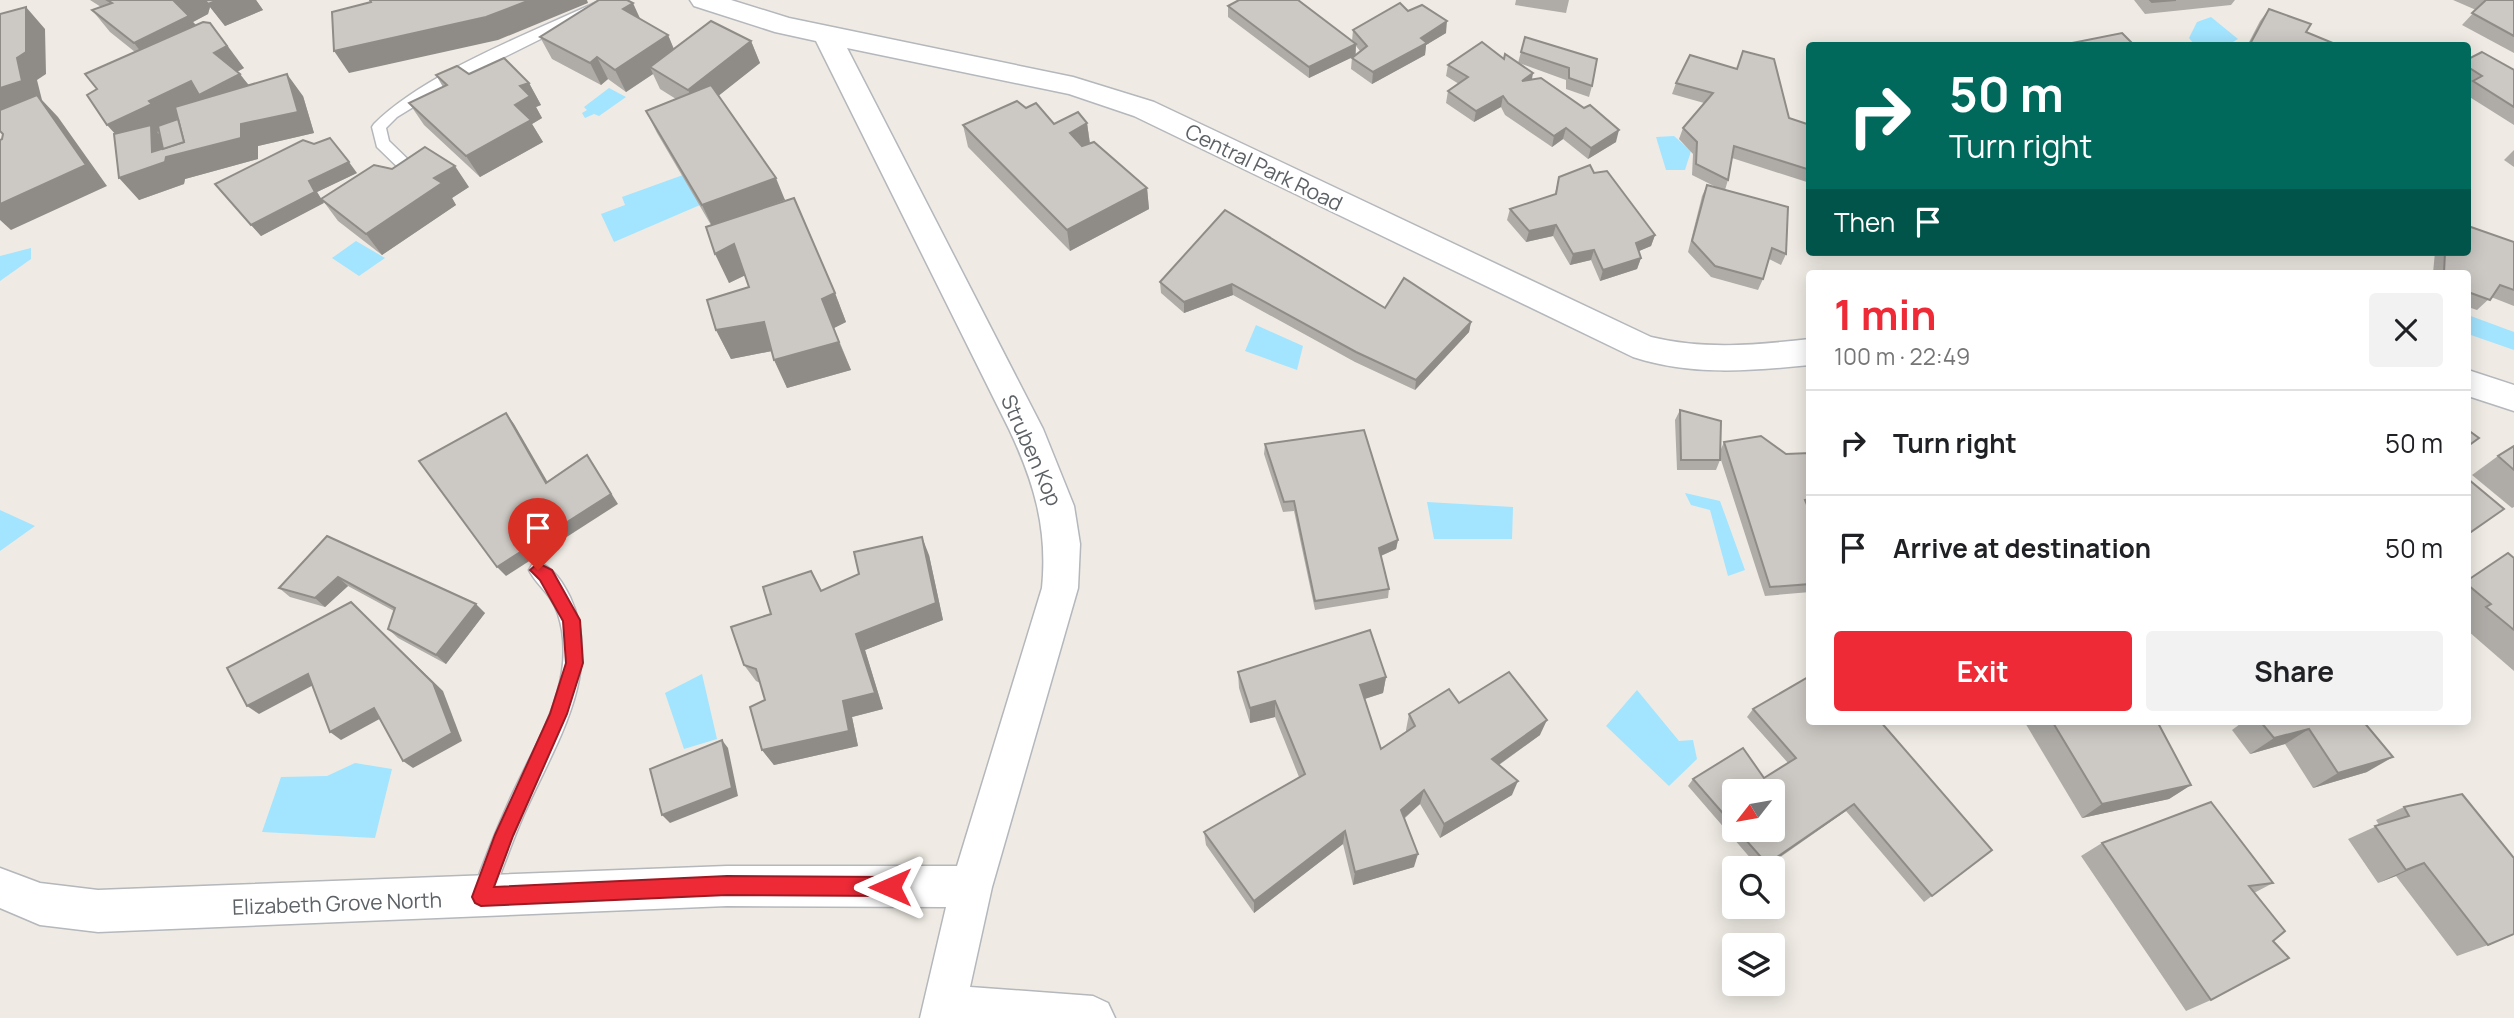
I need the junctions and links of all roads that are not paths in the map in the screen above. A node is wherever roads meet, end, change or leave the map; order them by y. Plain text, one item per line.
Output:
1 (611, 0) edge
2 (703, 0) edge
3 (826, 34) junction
4 (416, 176) edge
5 (1806, 352) edge
6 (2471, 384) edge
7 (2514, 398) edge
8 (538, 570) dead end
9 (971, 887) junction
10 (0, 888) edge
11 (481, 897) junction
12 (944, 1012) edge
13 (1093, 1018) edge

1 - 4 lane
2 - 3 street, Central Park Road
3 - 5 street, Central Park Road
3 - 9 street, Struben Kop
6 - 7 street
8 - 11 lane
9 - 11 street, Elizabeth Grove North
9 - 12 street, Struben Kop
10 - 11 street, Elizabeth Grove North
12 - 13 street

